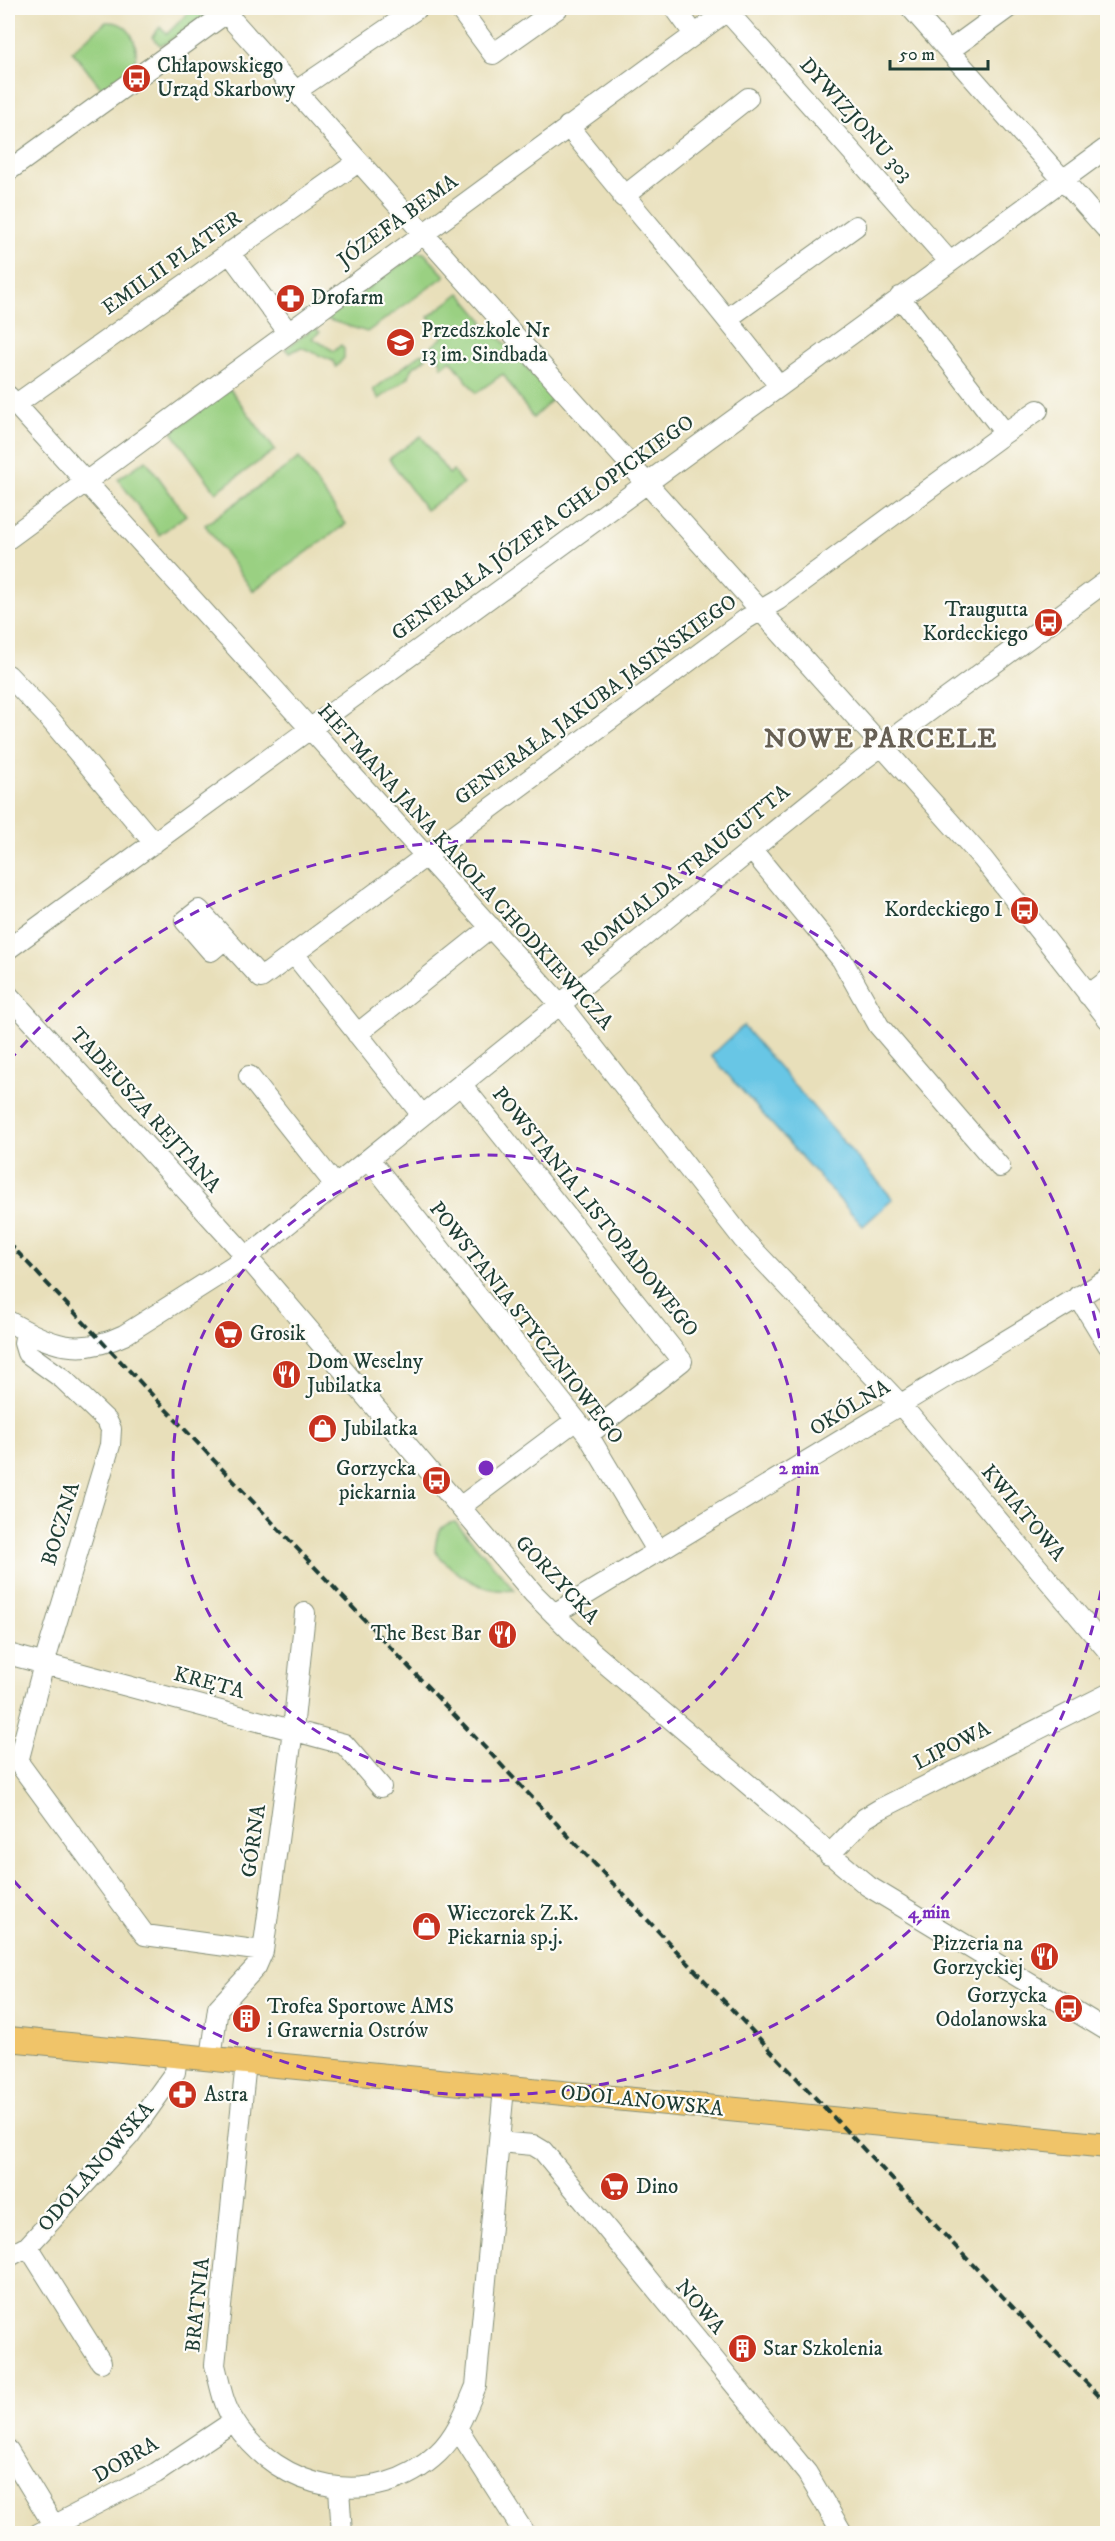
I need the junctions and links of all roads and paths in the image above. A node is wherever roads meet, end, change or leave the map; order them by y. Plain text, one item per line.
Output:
1 (418, 8) edge
2 (459, 8) edge
3 (558, 8) edge
4 (675, 8) edge
5 (911, 8) edge
6 (1008, 8) edge
7 (729, 9) edge
8 (229, 10) edge
9 (694, 34) junction
10 (950, 50) junction
11 (296, 92) junction
12 (748, 98) dead end
13 (567, 126) junction
14 (1107, 147) edge
15 (358, 162) junction
16 (8, 171) edge
17 (1062, 180) junction
18 (623, 197) junction
19 (856, 226) dead end
20 (1107, 231) edge
21 (423, 233) junction
22 (229, 252) junction
23 (949, 261) junction
24 (900, 297) junction
25 (728, 318) junction
26 (288, 332) junction
27 (778, 386) junction
28 (11, 400) edge
29 (1038, 410) dead end
30 (1005, 433) junction
31 (85, 482) junction
32 (646, 483) junction
33 (8, 539) edge
34 (1107, 579) edge
35 (760, 610) junction
36 (8, 675) edge
37 (310, 728) junction
38 (881, 745) junction
39 (154, 843) junction
40 (752, 850) junction
41 (425, 855) junction
42 (491, 927) junction
43 (225, 939) dead end
44 (8, 949) edge
45 (294, 954) junction
46 (1107, 980) edge
47 (1088, 994) junction
48 (8, 995) edge
49 (560, 1004) junction
50 (1107, 1019) edge
51 (357, 1034) junction
52 (249, 1076) dead end
53 (461, 1084) junction
54 (422, 1115) junction
55 (369, 1159) junction
56 (1000, 1167) dead end
57 (336, 1186) junction
58 (247, 1257) junction
59 (1107, 1279) edge
60 (1078, 1296) junction
61 (8, 1321) edge
62 (26, 1332) junction
63 (1107, 1345) edge
64 (901, 1405) junction
65 (582, 1428) junction
66 (460, 1507) junction
67 (658, 1552) junction
68 (305, 1613) dead end
69 (554, 1614) junction
70 (1107, 1652) edge
71 (8, 1654) edge
72 (44, 1664) junction
73 (1107, 1694) edge
74 (293, 1730) junction
75 (13, 1767) edge
76 (381, 1787) dead end
77 (829, 1855) junction
78 (263, 1951) junction
79 (1107, 2031) edge
80 (8, 2038) edge
81 (177, 2055) junction
82 (211, 2058) junction
83 (246, 2062) junction
84 (504, 2088) junction
85 (499, 2142) junction
86 (1107, 2146) edge
87 (28, 2246) junction
88 (8, 2257) edge
89 (101, 2362) dead end
90 (234, 2421) junction
91 (458, 2429) junction
92 (8, 2450) edge
93 (339, 2489) junction
94 (46, 2530) edge
95 (342, 2534) edge
96 (525, 2534) edge
97 (843, 2534) edge

1 - 11 street
2 - 3 street
4 - 9 street
5 - 10 street
6 - 10 street
7 - 9 street, JÓZEFA BEMA
7 - 23 street, DYWIZJONU 303
8 - 11 street
8 - 16 street
9 - 13 street, JÓZEFA BEMA
10 - 17 street
11 - 15 street
12 - 18 street
13 - 18 street
13 - 21 street, JÓZEFA BEMA
14 - 17 street, GENERAŁA JÓZEFA CHŁOPICKIEGO
15 - 21 street
15 - 22 street, EMILII PLATER
17 - 20 street
17 - 23 street, GENERAŁA JÓZEFA CHŁOPICKIEGO
18 - 25 street
19 - 25 street
21 - 26 street, JÓZEFA BEMA
21 - 32 street
22 - 26 street
22 - 28 street, EMILII PLATER
23 - 24 street, GENERAŁA JÓZEFA CHŁOPICKIEGO
24 - 27 street, GENERAŁA JÓZEFA CHŁOPICKIEGO
24 - 30 street
25 - 27 street
26 - 31 street, JÓZEFA BEMA
27 - 32 street, GENERAŁA JÓZEFA CHŁOPICKIEGO
28 - 31 street, HETMANA JANA KAROLA CHODKIEWICZA
29 - 30 street, GENERAŁA JAKUBA JASIŃSKIEGO
30 - 35 street, GENERAŁA JAKUBA JASIŃSKIEGO
31 - 33 street, JÓZEFA BEMA
31 - 37 street, HETMANA JANA KAROLA CHODKIEWICZA
32 - 35 street
32 - 37 street, GENERAŁA JÓZEFA CHŁOPICKIEGO
34 - 38 street, ROMUALDA TRAUGUTTA
35 - 38 street
35 - 41 street, GENERAŁA JAKUBA JASIŃSKIEGO
36 - 39 street
37 - 39 street, GENERAŁA JÓZEFA CHŁOPICKIEGO
37 - 41 street, HETMANA JANA KAROLA CHODKIEWICZA
38 - 40 street, ROMUALDA TRAUGUTTA
38 - 47 street
39 - 44 street, GENERAŁA JÓZEFA CHŁOPICKIEGO
40 - 49 street, ROMUALDA TRAUGUTTA
40 - 56 street
41 - 42 street, HETMANA JANA KAROLA CHODKIEWICZA
41 - 45 street, GENERAŁA JAKUBA JASIŃSKIEGO
42 - 49 street, HETMANA JANA KAROLA CHODKIEWICZA
42 - 51 street
43 - 45 street, GENERAŁA JAKUBA JASIŃSKIEGO
45 - 51 street
46 - 47 street
47 - 50 street
48 - 58 street, TADEUSZA REJTANA
49 - 53 street, ROMUALDA TRAUGUTTA
49 - 64 street, HETMANA JANA KAROLA CHODKIEWICZA
51 - 54 street
52 - 57 street
53 - 54 street, ROMUALDA TRAUGUTTA
53 - 65 street, POWSTANIA LISTOPADOWEGO
54 - 55 street, ROMUALDA TRAUGUTTA
55 - 57 street, ROMUALDA TRAUGUTTA
55 - 65 street, POWSTANIA STYCZNIOWEGO
57 - 58 street, ROMUALDA TRAUGUTTA
58 - 62 street
58 - 66 street, GORZYCKA
59 - 60 street, OKÓLNA
60 - 63 street
60 - 64 street, OKÓLNA
61 - 62 street
62 - 72 street, BOCZNA
64 - 67 street, OKÓLNA
64 - 70 street, KWIATOWA
65 - 66 street, POWSTANIA LISTOPADOWEGO
65 - 67 street, POWSTANIA STYCZNIOWEGO
66 - 69 street, GORZYCKA
67 - 69 street, OKÓLNA
68 - 74 street, GÓRNA
69 - 77 street, GORZYCKA
71 - 72 street, KRĘTA
72 - 74 street, KRĘTA
72 - 75 street, BOCZNA
73 - 77 street, LIPOWA
74 - 76 street, KRĘTA
74 - 78 street, GÓRNA
75 - 78 street, BOCZNA
77 - 79 street, GORZYCKA
78 - 82 street, GÓRNA
80 - 81 main road, ODOLANOWSKA
81 - 82 main road, ODOLANOWSKA
81 - 87 street, ODOLANOWSKA
82 - 83 main road, ODOLANOWSKA
83 - 84 main road, ODOLANOWSKA
83 - 90 street, BRATNIA
84 - 85 street, BRATNIA
84 - 86 main road, ODOLANOWSKA
85 - 91 street, BRATNIA
85 - 97 street, NOWA
87 - 88 street, ODOLANOWSKA
87 - 89 street, ODOLANOWSKA
90 - 93 street, BRATNIA
90 - 94 street, DOBRA
91 - 93 street, BRATNIA
91 - 96 street
92 - 94 street
93 - 95 street

